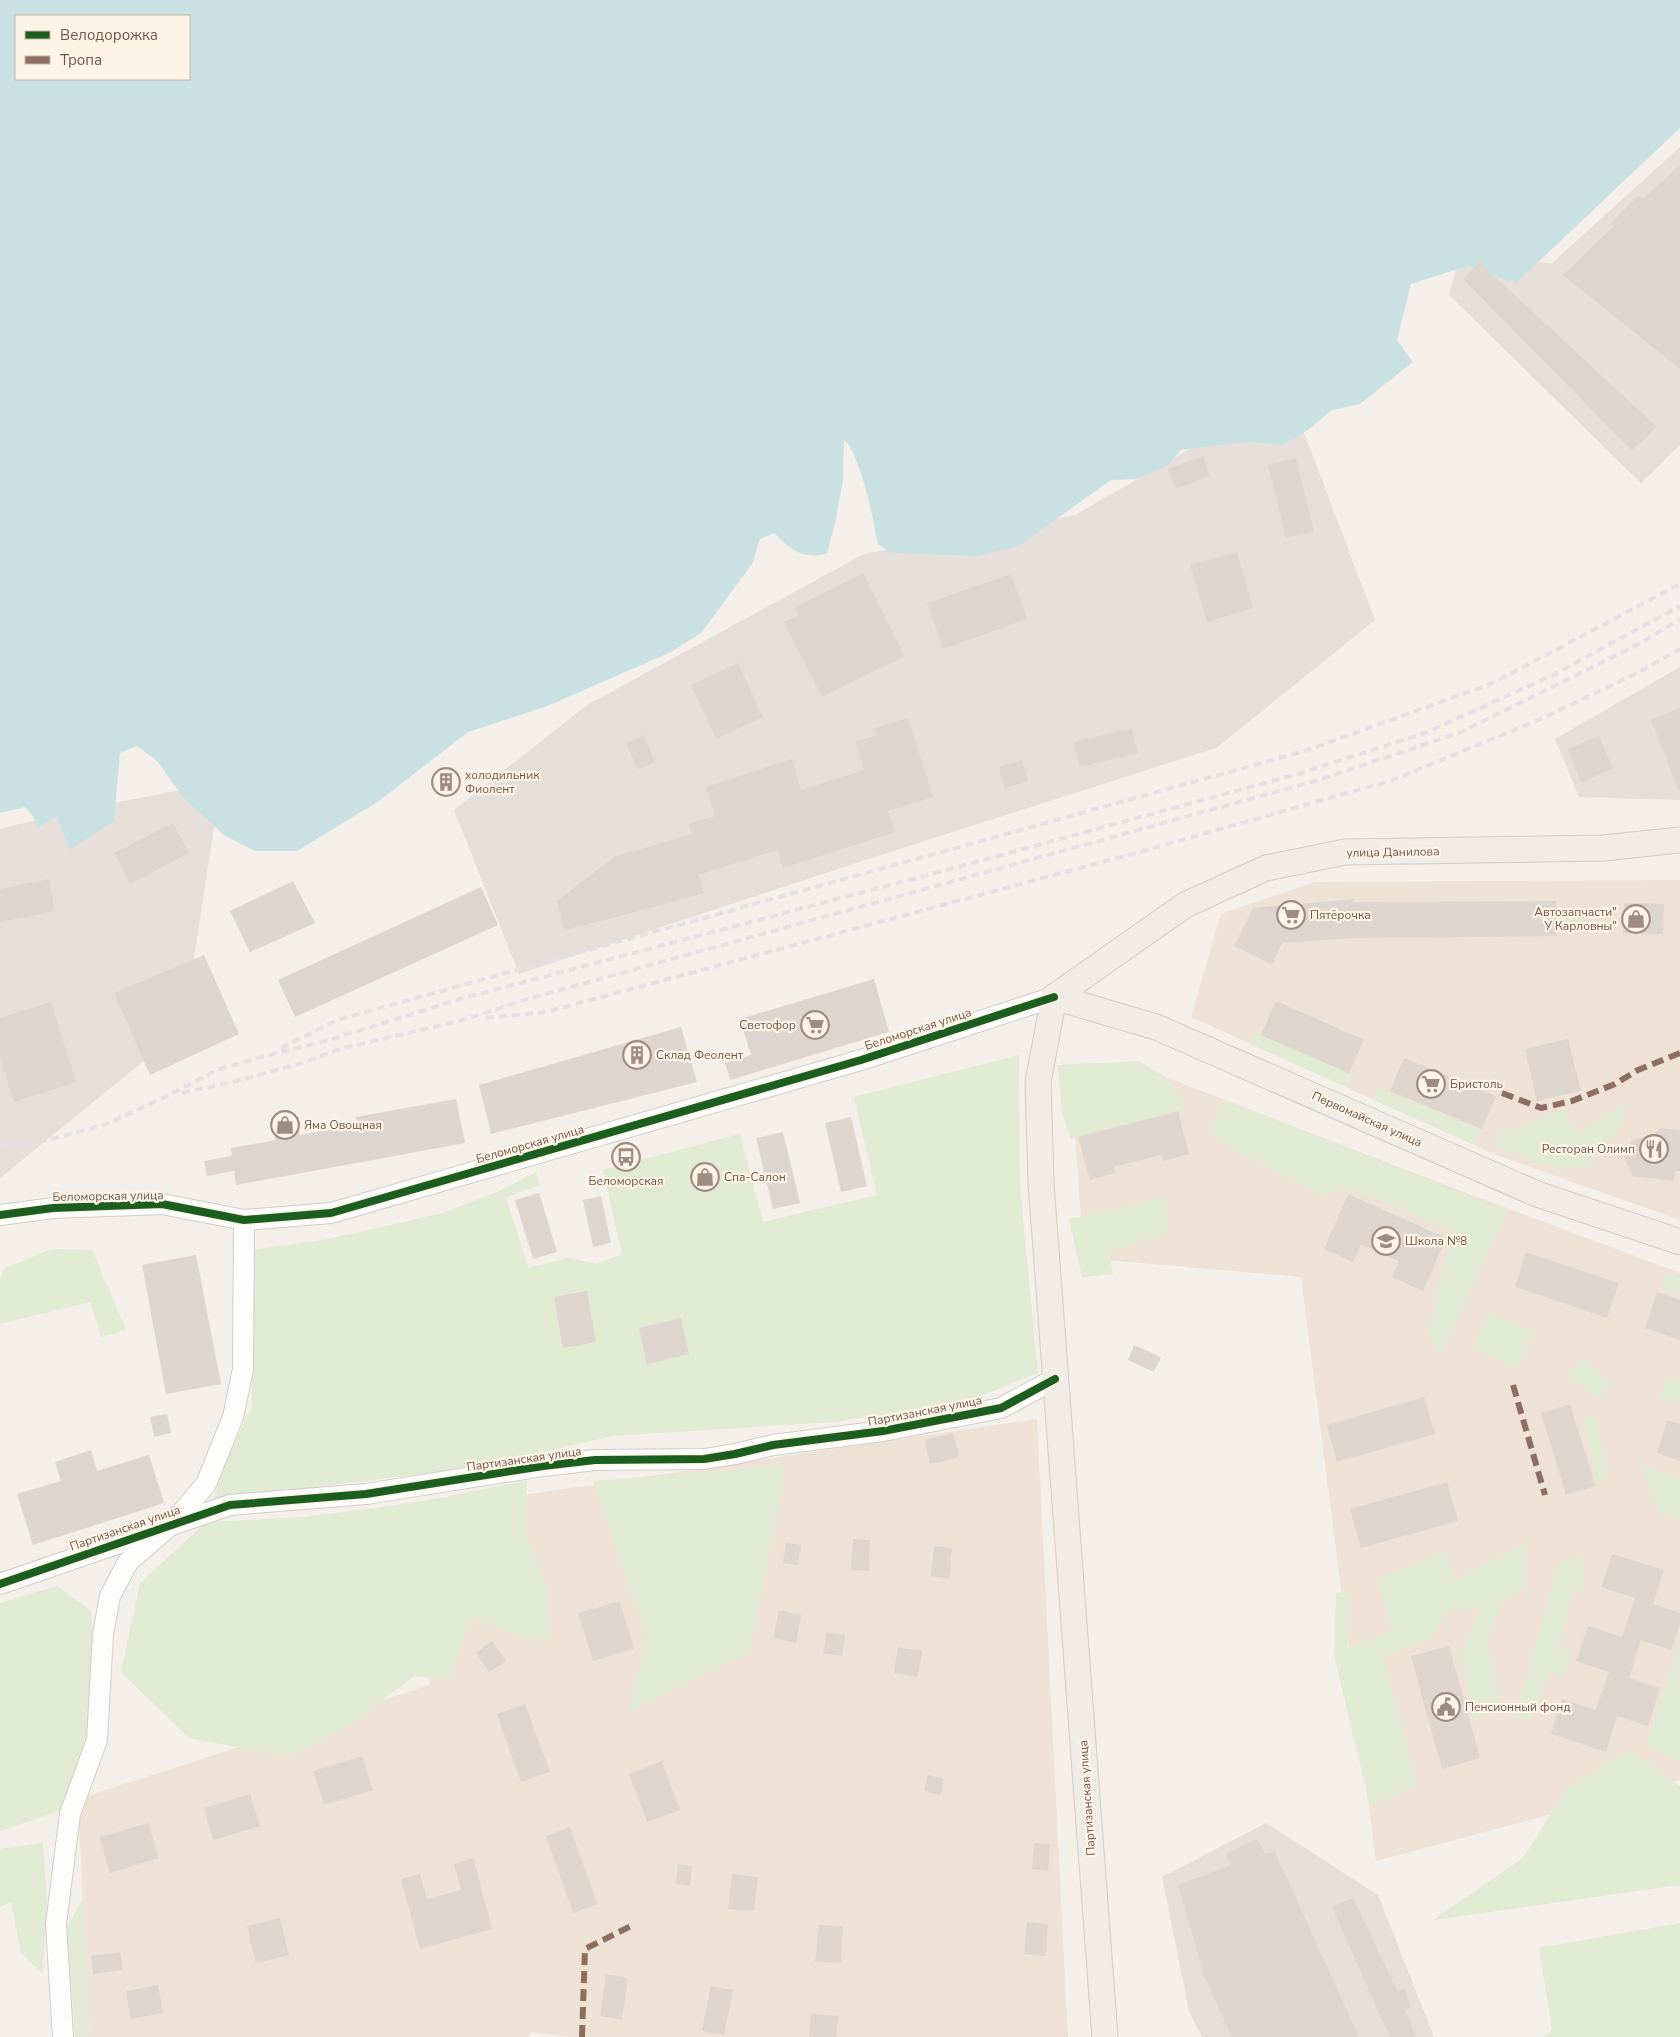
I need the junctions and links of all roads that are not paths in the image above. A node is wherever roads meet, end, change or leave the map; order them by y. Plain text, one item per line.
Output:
1 (1680, 840) edge
2 (1054, 997) junction
3 (0, 1215) edge
4 (244, 1220) junction
5 (1680, 1242) edge
6 (1055, 1379) junction
7 (173, 1523) junction
8 (0, 1584) edge
9 (63, 2037) edge
10 (1105, 2037) edge

1 - 2 main road, улица Данилова
2 - 4 street, Беломорская улица
2 - 5 main road, Первомайская улица
2 - 6 main road, Партизанская улица
3 - 4 street, Беломорская улица
4 - 7 street
6 - 7 street, Партизанская улица
6 - 10 main road, Партизанская улица
7 - 8 street, Партизанская улица
7 - 9 street

